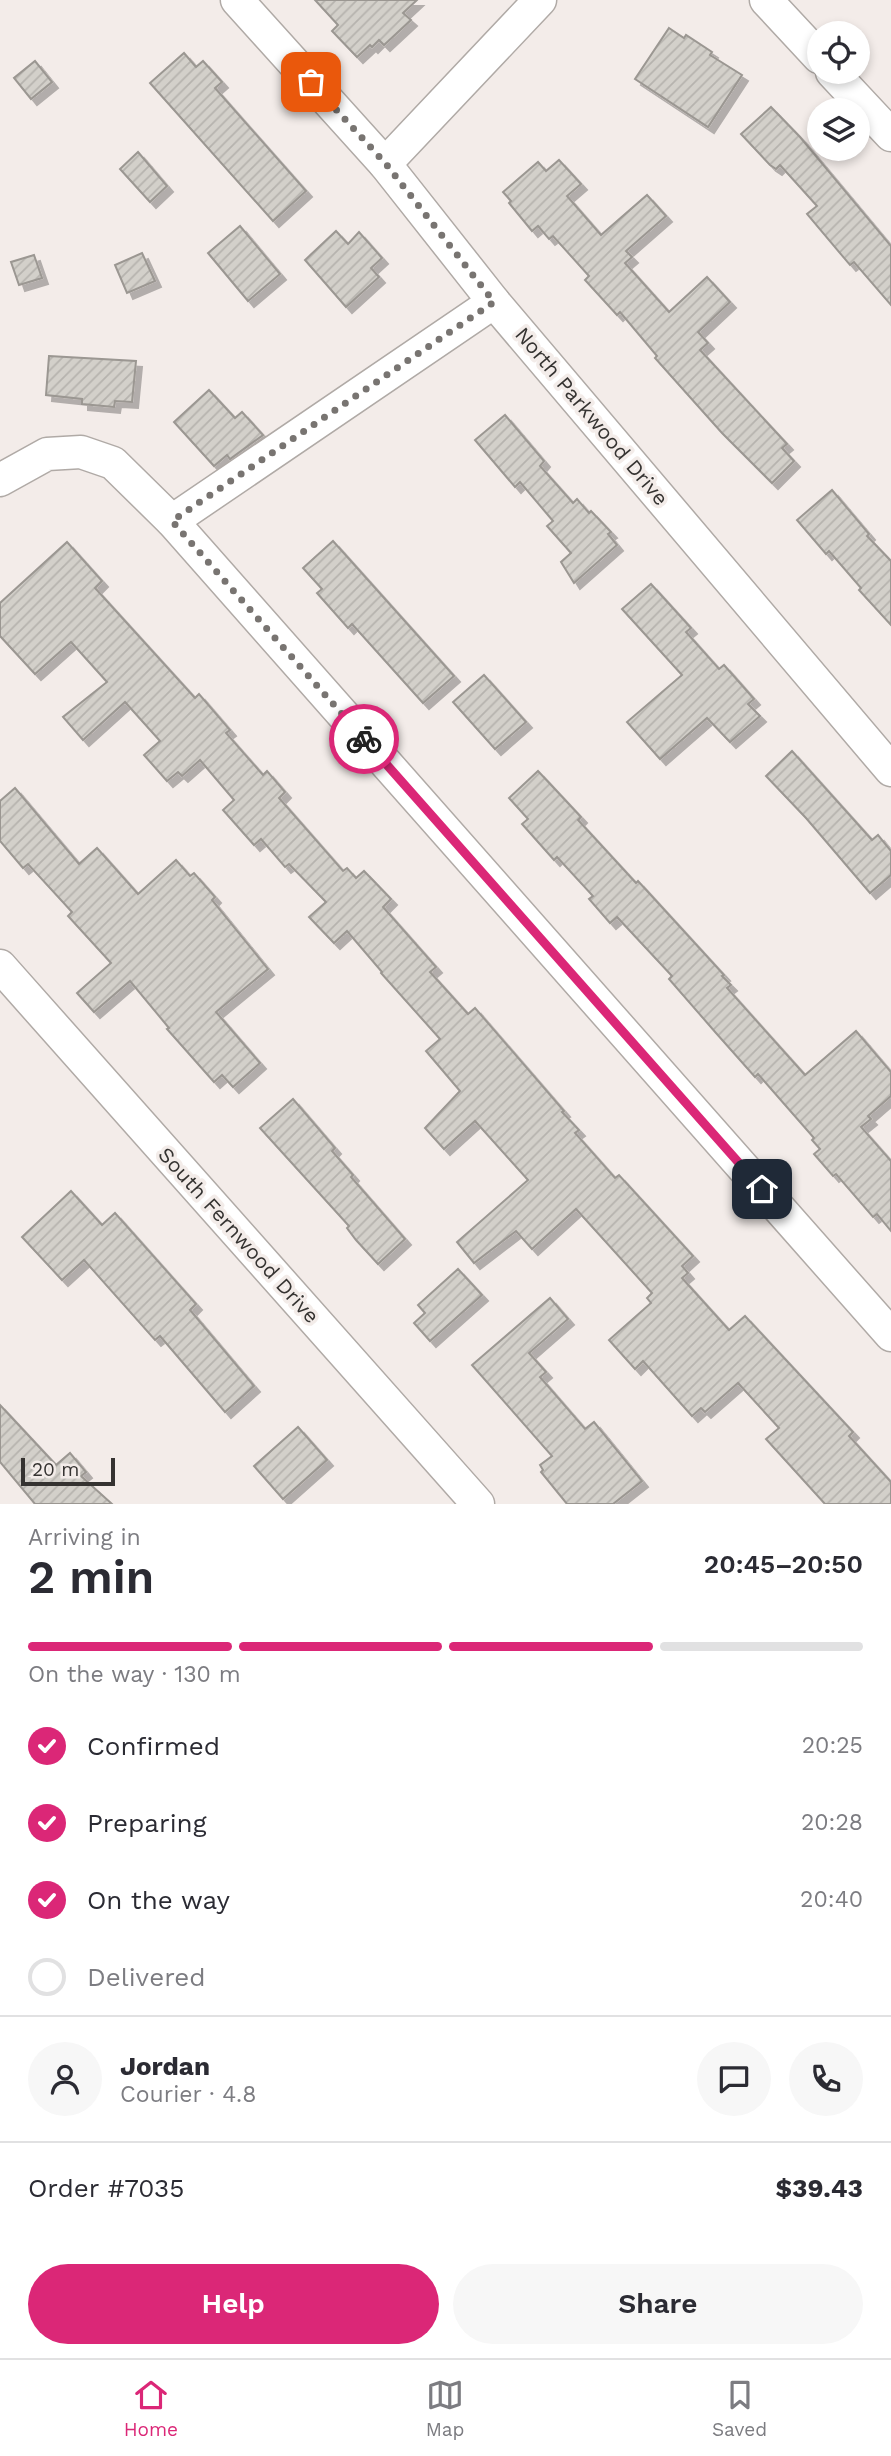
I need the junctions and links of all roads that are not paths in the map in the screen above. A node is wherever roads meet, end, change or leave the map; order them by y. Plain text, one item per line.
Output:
1 (237, 0) edge
2 (540, 0) edge
3 (766, 0) edge
4 (807, 44) edge
5 (843, 84) edge
6 (891, 135) edge
7 (386, 164) junction
8 (494, 302) junction
9 (0, 480) edge
10 (172, 521) junction
11 (891, 769) edge
12 (0, 966) edge
13 (891, 1335) edge
14 (478, 1504) edge

1 - 7 street, North Parkwood Drive
2 - 7 street
3 - 4 street
5 - 6 street
7 - 8 street, North Parkwood Drive
8 - 10 street
8 - 11 street, North Parkwood Drive
9 - 10 street
10 - 13 street
12 - 14 street, South Fernwood Drive

